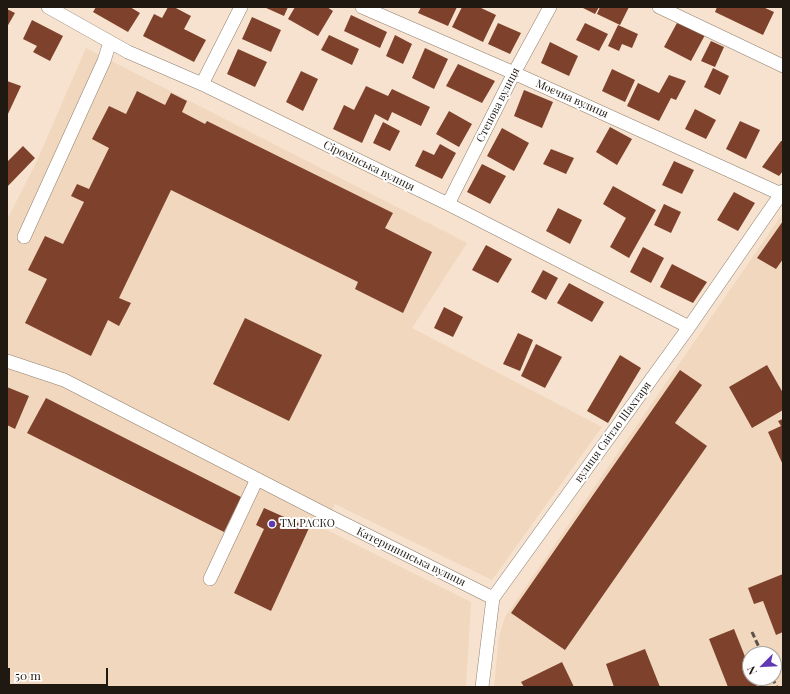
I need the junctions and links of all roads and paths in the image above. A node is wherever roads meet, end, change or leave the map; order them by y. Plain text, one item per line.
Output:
1 (48, 7) edge
2 (241, 7) edge
3 (362, 7) edge
4 (550, 7) edge
5 (659, 7) edge
6 (110, 42) junction
7 (783, 66) edge
8 (514, 73) junction
9 (202, 84) junction
10 (782, 192) edge
11 (448, 204) junction
12 (24, 237) dead end
13 (689, 327) junction
14 (7, 361) edge
15 (257, 479) junction
16 (210, 579) dead end
17 (493, 598) junction
18 (482, 687) edge

1 - 6 street, Сірохінська вулиця
2 - 9 street
3 - 8 street, Моєчна вулиця
4 - 8 street, Степова вулиця
5 - 7 street
6 - 9 street, Сірохінська вулиця
6 - 12 street
8 - 10 street, Моєчна вулиця
8 - 11 street, Степова вулиця
9 - 11 street, Сірохінська вулиця
10 - 13 street, вулиця Світло Шахтаря
11 - 13 street, Сірохінська вулиця
13 - 17 street, вулиця Світло Шахтаря
14 - 15 street, Катерининська вулиця
15 - 16 street
15 - 17 street, Катерининська вулиця
17 - 18 street, вулиця Світло Шахтаря

